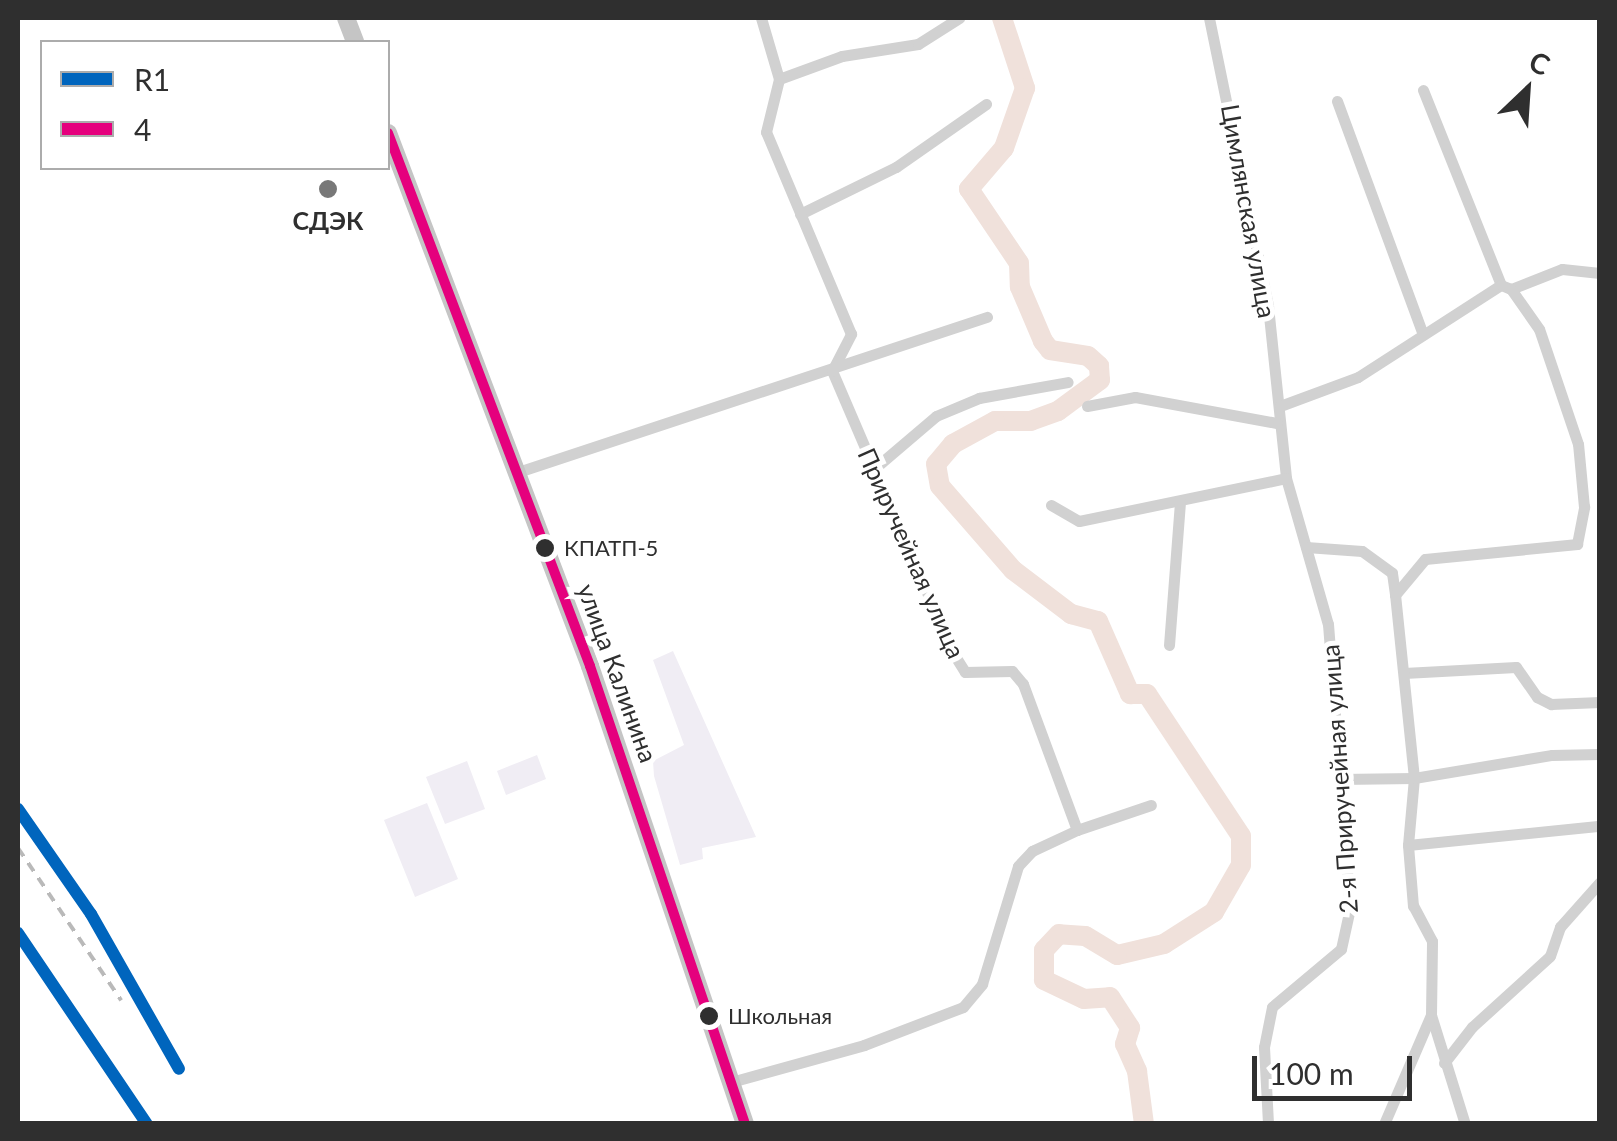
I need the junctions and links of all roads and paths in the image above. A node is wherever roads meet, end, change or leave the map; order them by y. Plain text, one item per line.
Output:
1 (761, 18) edge
2 (959, 18) edge
3 (1210, 18) edge
4 (779, 80) junction
5 (1423, 90) dead end
6 (1337, 101) dead end
7 (986, 104) dead end
8 (390, 138) edge
9 (800, 214) junction
10 (1600, 273) edge
11 (1506, 287) junction
12 (987, 317) dead end
13 (1422, 335) junction
14 (832, 371) junction
15 (1068, 382) dead end
16 (1087, 406) dead end
17 (1280, 406) junction
18 (1277, 422) junction
19 (875, 468) junction
20 (518, 472) junction
21 (1286, 478) junction
22 (1180, 501) junction
23 (1051, 504) dead end
24 (1306, 547) junction
25 (1394, 594) junction
26 (1169, 645) dead end
27 (1404, 673) junction
28 (1600, 702) edge
29 (1600, 754) edge
30 (1414, 778) junction
31 (1340, 779) junction
32 (1151, 805) dead end
33 (1600, 826) edge
34 (1077, 830) junction
35 (1408, 844) junction
36 (1600, 882) edge
37 (1431, 1015) junction
38 (1444, 1063) junction
39 (730, 1082) junction
40 (745, 1124) edge
41 (1268, 1124) edge
42 (1384, 1124) edge
43 (1465, 1124) edge

1 - 4 street
2 - 4 street
3 - 17 street, Цимлянская улица
4 - 9 street
5 - 11 street
6 - 13 street
7 - 9 street
8 - 20 main road, улица Калинина
9 - 14 street
10 - 11 street
11 - 13 street
11 - 25 street
12 - 14 street
13 - 17 street
14 - 19 street, Приручейная улица
14 - 20 street
15 - 19 street
16 - 18 street
17 - 18 street, 2-я Приручейная улица
18 - 21 street, 2-я Приручейная улица
19 - 34 street, Приручейная улица
20 - 39 main road, улица Калинина
21 - 22 street
21 - 24 street, 2-я Приручейная улица
22 - 23 street
22 - 26 street
24 - 25 street
24 - 31 street, 2-я Приручейная улица
25 - 27 street
27 - 28 street
27 - 30 street
29 - 30 street
30 - 31 street
30 - 35 street
31 - 41 street, 2-я Приручейная улица
32 - 34 street
33 - 35 street
34 - 39 street
35 - 37 street
36 - 38 street
37 - 38 street
37 - 42 street
38 - 43 street
39 - 40 main road, улица Калинина

